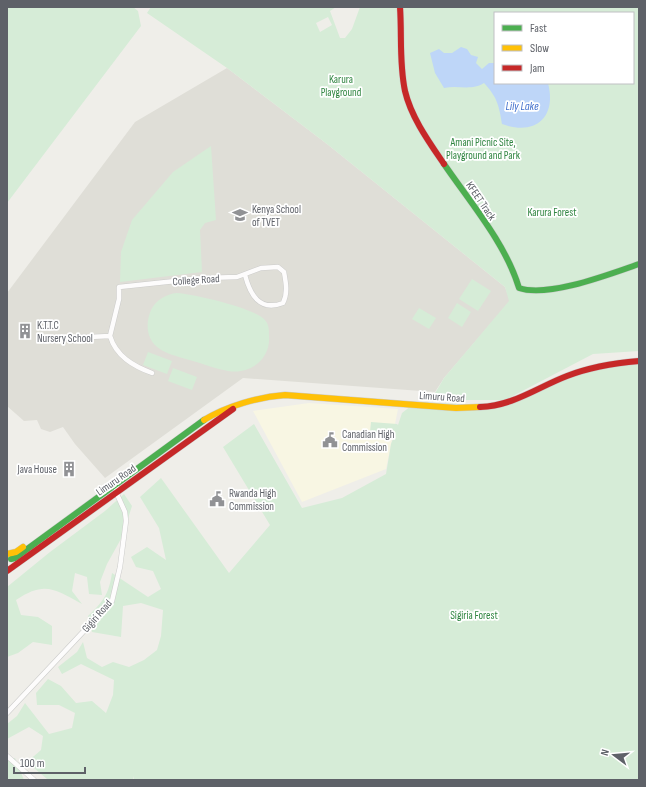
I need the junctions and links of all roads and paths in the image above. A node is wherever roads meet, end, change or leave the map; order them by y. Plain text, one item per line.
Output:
1 (400, 7) edge
2 (639, 264) edge
3 (245, 275) junction
4 (110, 336) junction
5 (68, 338) dead end
6 (639, 361) edge
7 (152, 373) dead end
8 (238, 406) junction
9 (117, 481) junction
10 (106, 490) junction
11 (116, 492) junction
12 (95, 498) junction
13 (97, 506) junction
14 (8, 557) edge
15 (10, 569) edge
16 (7, 713) edge
17 (7, 756) edge
18 (34, 780) edge

1 - 2 main road, KFEET Track
3 - 3 street, College Road
3 - 4 street, College Road
4 - 5 street
4 - 7 street
6 - 8 main road, Limuru Road
8 - 9 main road, Limuru Road
8 - 11 main road, Limuru Road
9 - 10 main road, Limuru Road
9 - 11 street
10 - 11 street
10 - 12 main road, Limuru Road
11 - 13 main road, Limuru Road
11 - 16 street, Gigiri Road
12 - 13 main road
12 - 14 main road, Limuru Road
13 - 15 main road, Limuru Road
14 - 15 main road
17 - 18 street

